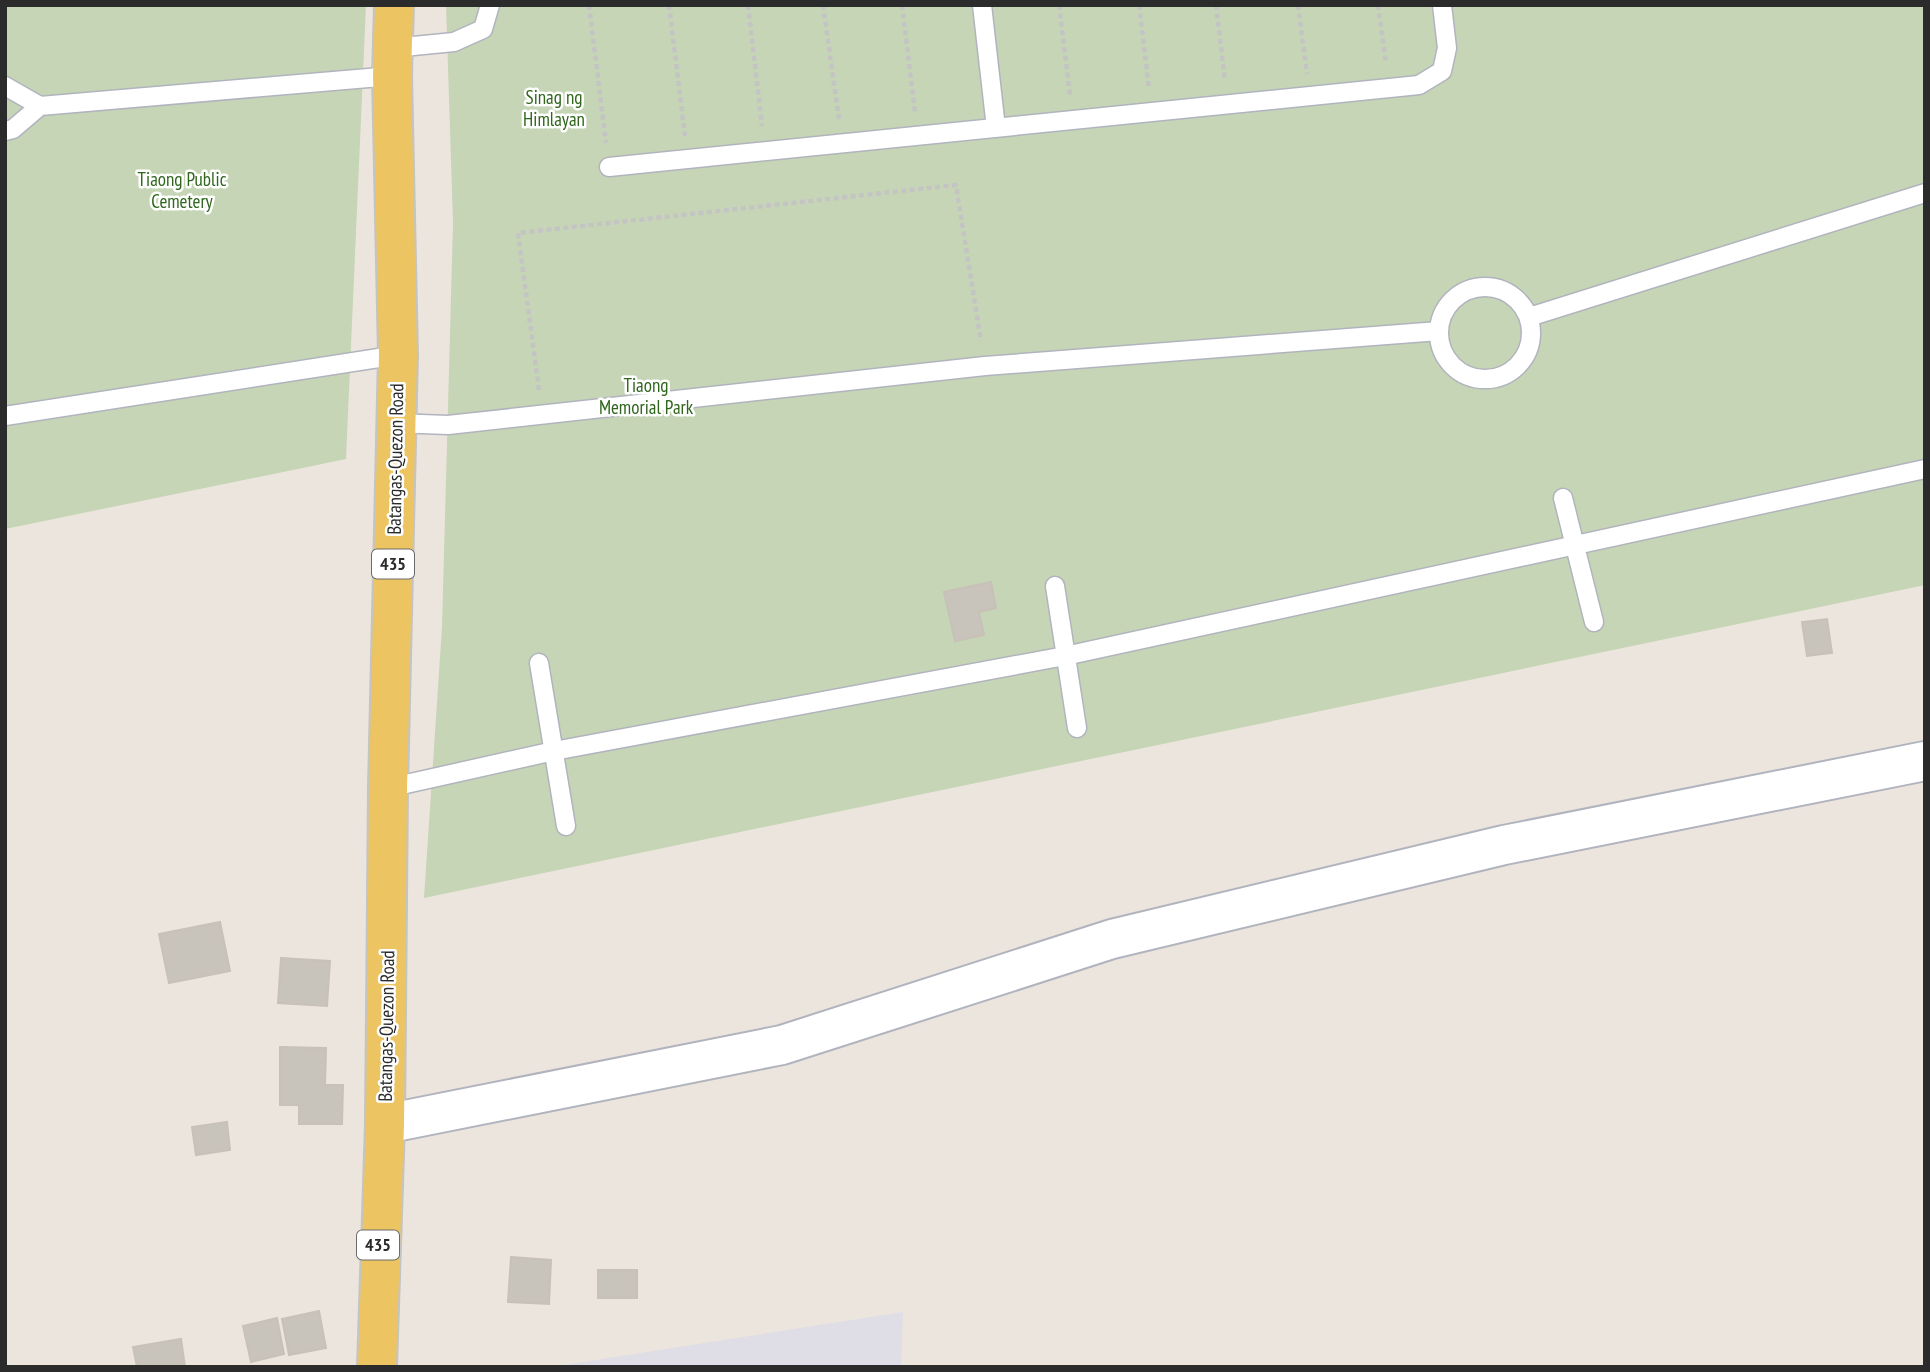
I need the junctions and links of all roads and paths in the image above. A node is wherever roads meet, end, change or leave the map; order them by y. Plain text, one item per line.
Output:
1 (394, 5) edge
2 (497, 5) edge
3 (589, 5) edge
4 (669, 5) edge
5 (748, 5) edge
6 (823, 5) edge
7 (902, 5) edge
8 (982, 5) edge
9 (1059, 5) edge
10 (1139, 5) edge
11 (1216, 5) edge
12 (1298, 5) edge
13 (1378, 5) edge
14 (1442, 5) edge
15 (490, 6) edge
16 (392, 62) junction
17 (5, 86) edge
18 (1390, 89) junction
19 (1310, 97) junction
20 (1228, 105) junction
21 (40, 106) junction
22 (1152, 112) junction
23 (1073, 120) junction
24 (996, 128) junction
25 (5, 131) edge
26 (918, 136) junction
27 (842, 144) junction
28 (765, 151) junction
29 (688, 159) junction
30 (609, 167) joint
31 (1925, 193) edge
32 (1529, 317) junction
33 (1439, 331) junction
34 (398, 355) junction
35 (985, 366) junction
36 (542, 415) junction
37 (5, 416) edge
38 (395, 423) junction
39 (1925, 469) edge
40 (1563, 498) dead end
41 (1573, 545) junction
42 (1055, 586) dead end
43 (1594, 622) dead end
44 (1065, 656) junction
45 (539, 663) dead end
46 (1077, 728) dead end
47 (554, 751) junction
48 (1925, 761) edge
49 (388, 788) junction
50 (566, 826) dead end
51 (385, 1124) junction
52 (377, 1367) edge

1 - 16 main road, Batangas-Quezon Road / 435
2 - 15 lane
3 - 30 path
4 - 29 path
5 - 28 path
6 - 27 path
7 - 26 path
8 - 24 lane
9 - 23 path
10 - 22 path
11 - 20 path
12 - 19 path
13 - 18 path
14 - 18 lane
15 - 16 lane
16 - 21 lane
16 - 34 main road, Batangas-Quezon Road / 435
17 - 21 lane
18 - 19 lane
19 - 20 lane
20 - 22 lane
21 - 25 lane
22 - 23 lane
23 - 24 lane
24 - 26 lane
26 - 27 lane
27 - 28 lane
28 - 29 lane
29 - 30 lane
31 - 32 lane
32 - 33 lane
32 - 33 lane
33 - 35 lane
34 - 37 lane
34 - 38 main road, Batangas-Quezon Road / 435
35 - 36 lane
35 - 36 path
36 - 38 lane
38 - 49 main road, Batangas-Quezon Road / 435
39 - 41 lane
40 - 41 lane
41 - 43 lane
41 - 44 lane
42 - 44 lane
44 - 46 lane
44 - 47 lane
45 - 47 lane
47 - 49 lane
47 - 50 lane
48 - 51 street
49 - 51 main road, Batangas-Quezon Road / 435
51 - 52 main road, 435

